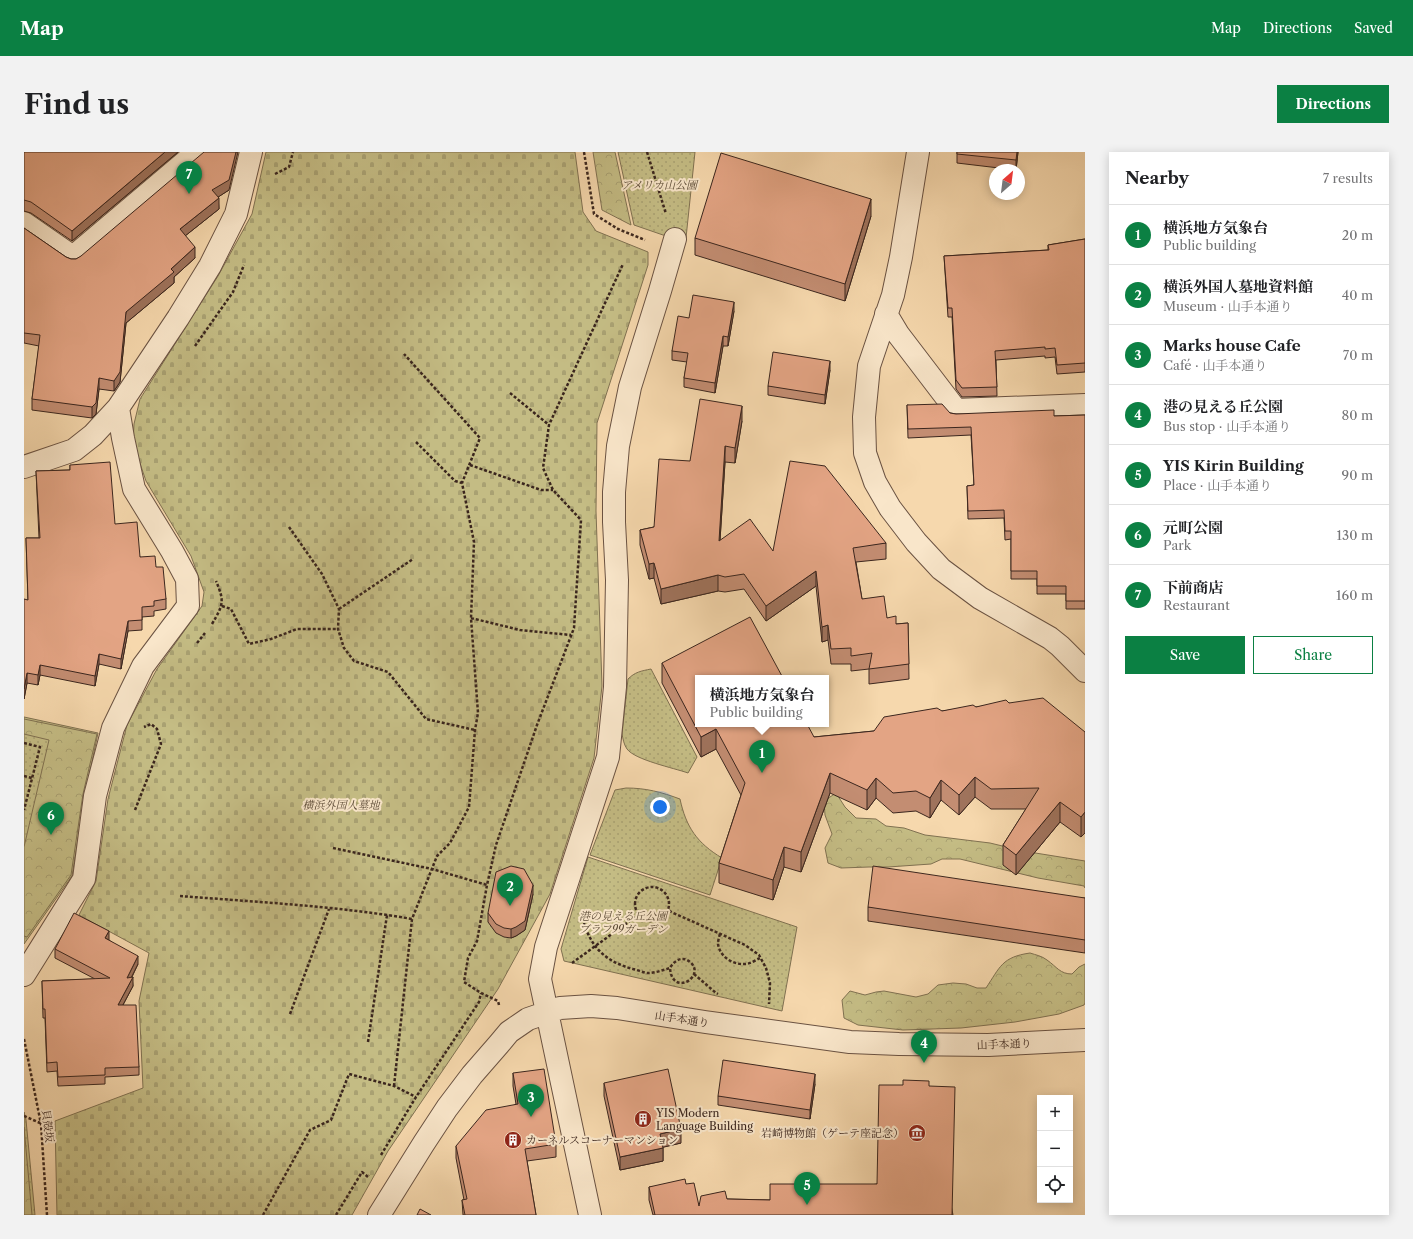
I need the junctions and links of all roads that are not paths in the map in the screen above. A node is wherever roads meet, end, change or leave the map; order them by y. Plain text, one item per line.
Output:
1 (198, 152) edge
2 (251, 152) edge
3 (918, 152) edge
4 (24, 223) edge
5 (673, 245) road end
6 (886, 314) junction
7 (1085, 405) edge
8 (118, 408) junction
9 (24, 466) edge
10 (1085, 671) edge
11 (24, 975) edge
12 (547, 1012) junction
13 (1085, 1040) edge
14 (380, 1215) edge
15 (590, 1215) edge

1 - 4 street
2 - 8 street
3 - 6 street
5 - 12 street
6 - 7 street
6 - 10 street
8 - 9 street
8 - 11 street
12 - 13 street, 山手本通り
12 - 14 street, 山手本通り
12 - 15 street

